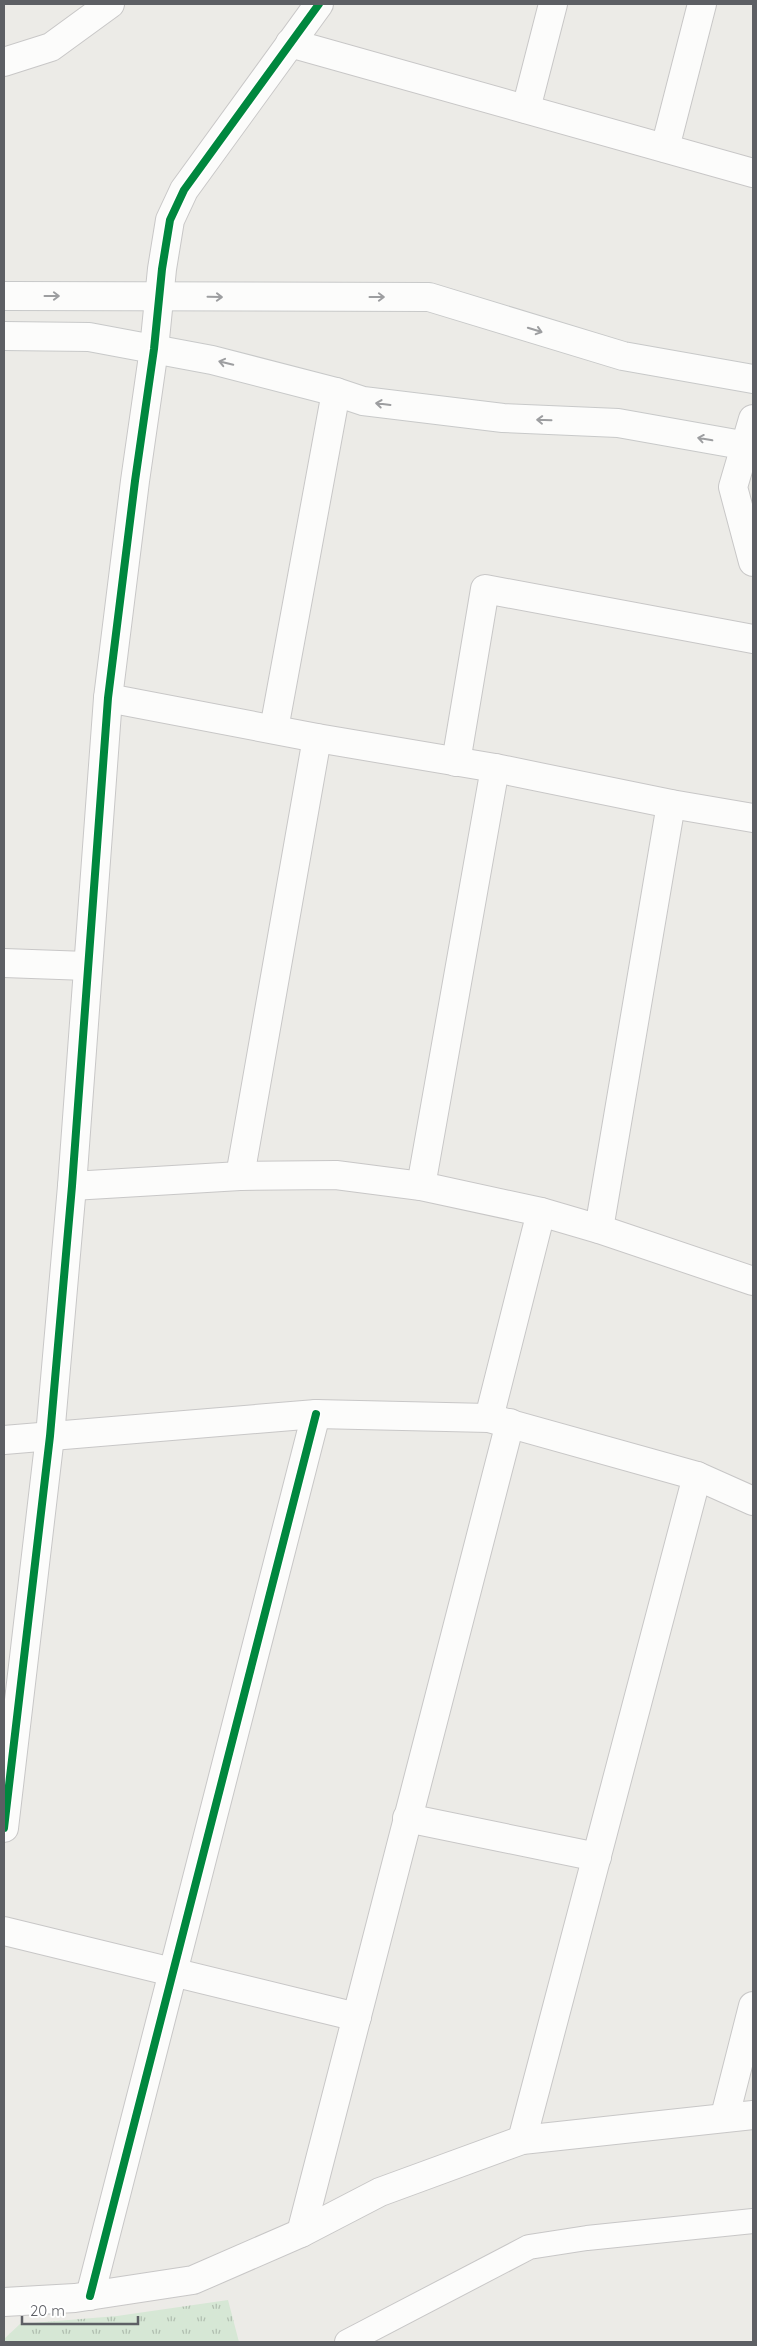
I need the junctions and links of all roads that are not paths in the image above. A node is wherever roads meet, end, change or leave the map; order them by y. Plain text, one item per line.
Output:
1 (110, 4) edge
2 (320, 4) edge
3 (553, 4) edge
4 (702, 4) edge
5 (290, 43) junction
6 (4, 62) edge
7 (526, 109) junction
8 (665, 148) junction
9 (753, 173) edge
10 (4, 296) edge
11 (160, 297) junction
12 (4, 336) edge
13 (154, 349) junction
14 (753, 379) edge
15 (336, 392) junction
16 (753, 419) edge
17 (749, 447) edge
18 (753, 562) edge
19 (753, 640) edge
20 (108, 698) junction
21 (274, 729) junction
22 (317, 738) junction
23 (456, 762) junction
24 (494, 768) junction
25 (671, 804) junction
26 (753, 818) edge
27 (4, 963) edge
28 (87, 966) junction
29 (240, 1176) junction
30 (72, 1186) junction
31 (421, 1186) junction
32 (541, 1212) junction
33 (599, 1229) junction
34 (753, 1281) edge
35 (316, 1414) junction
36 (500, 1420) junction
37 (50, 1436) junction
38 (4, 1440) edge
39 (697, 1476) junction
40 (753, 1501) edge
41 (408, 1818) junction
42 (4, 1828) edge
43 (597, 1857) junction
44 (4, 1931) edge
45 (173, 1972) junction
46 (753, 2006) edge
47 (357, 2017) junction
48 (753, 2115) edge
49 (725, 2116) junction
50 (522, 2140) junction
51 (753, 2221) edge
52 (301, 2233) junction
53 (90, 2296) junction
54 (4, 2302) edge
55 (347, 2342) edge

1 - 6 street
2 - 5 street
3 - 7 street
4 - 8 street
5 - 7 street
5 - 11 street
7 - 8 street
8 - 9 street
10 -> 11 street
11 - 13 street
11 -> 14 street
12 - 13 street
15 -> 13 street
13 - 20 street
17 -> 15 street
15 - 21 street
16 - 17 street
17 - 18 street
19 - 23 street
20 - 21 street
20 - 28 street
21 - 22 street
22 - 23 street
22 - 29 street
23 - 24 street
24 - 25 street
24 - 31 street
25 - 26 street
25 - 33 street
27 - 28 street
28 - 30 street
29 - 30 street
29 - 31 street
30 - 37 street
31 - 32 street
32 - 33 street
32 - 36 street
33 - 34 street
35 - 36 street
35 - 37 street
35 - 45 street
36 - 39 street
36 - 41 street
37 - 38 street
37 - 42 street
39 - 40 street
39 - 43 street
41 - 43 street
41 - 47 street
43 - 50 street
44 - 45 street
45 - 47 street
45 - 53 street
46 - 49 street
47 - 52 street
48 - 49 street
49 - 50 street
50 - 52 street
51 - 55 lane
52 - 53 street
53 - 54 street

